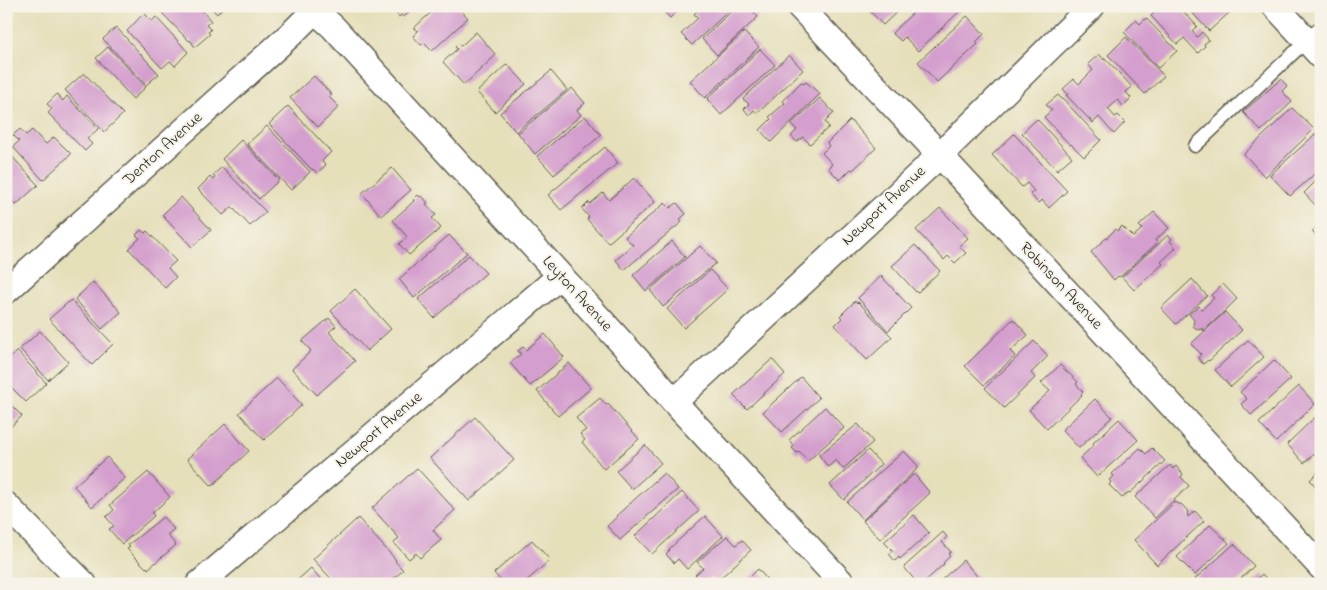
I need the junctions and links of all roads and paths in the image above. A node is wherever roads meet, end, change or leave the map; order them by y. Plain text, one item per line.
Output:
1 (798, 6) edge
2 (1092, 6) edge
3 (1275, 6) edge
4 (314, 8) edge
5 (1316, 41) edge
6 (1195, 146) dead end
7 (940, 155) junction
8 (560, 276) junction
9 (6, 291) edge
10 (674, 402) junction
11 (6, 505) edge
12 (1321, 567) edge
13 (84, 584) edge
14 (198, 584) edge
15 (843, 584) edge

1 - 7 street, Robinson Avenue
2 - 7 street, Newport Avenue
3 - 5 street
4 - 8 street, Leyton Avenue
4 - 9 street, Denton Avenue
5 - 6 lane
7 - 10 street, Newport Avenue
7 - 12 street, Robinson Avenue
8 - 10 street, Leyton Avenue
8 - 14 street, Newport Avenue
10 - 15 street, Leyton Avenue
11 - 13 street

